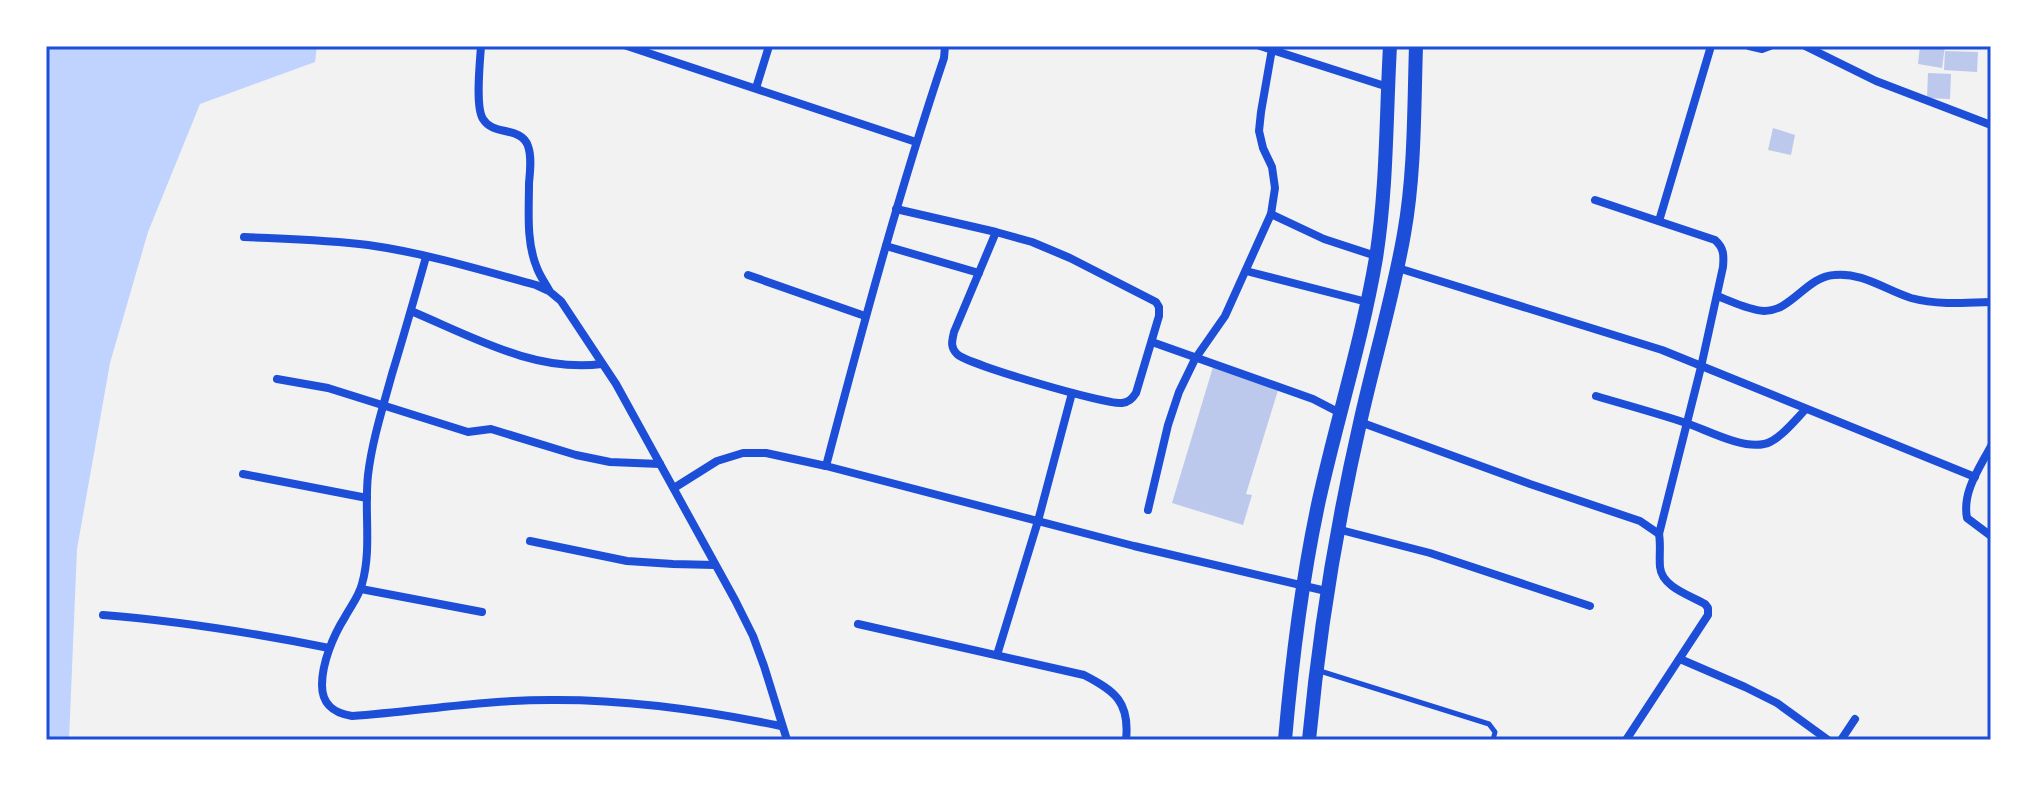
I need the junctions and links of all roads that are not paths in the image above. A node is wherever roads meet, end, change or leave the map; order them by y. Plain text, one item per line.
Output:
1 (481, 46) edge
2 (627, 46) edge
3 (769, 46) edge
4 (945, 46) edge
5 (1260, 46) edge
6 (1390, 46) edge
7 (1416, 46) edge
8 (1711, 46) edge
9 (1749, 46) edge
10 (1770, 46) edge
11 (1805, 46) edge
12 (643, 48) edge
13 (1272, 49) junction
14 (1388, 87) junction
15 (756, 88) junction
16 (1991, 125) edge
17 (916, 142) junction
18 (1595, 200) dead end
19 (896, 209) junction
20 (1271, 214) junction
21 (1659, 221) junction
22 (996, 232) junction
23 (244, 237) dead end
24 (886, 246) junction
25 (1376, 256) junction
26 (426, 257) junction
27 (1398, 268) junction
28 (1246, 271) junction
29 (979, 273) junction
30 (748, 275) dead end
31 (549, 291) junction
32 (1717, 296) junction
33 (1367, 302) junction
34 (1991, 302) edge
35 (411, 311) junction
36 (865, 316) junction
37 (1152, 342) junction
38 (1195, 359) junction
39 (602, 364) junction
40 (1701, 367) junction
41 (277, 379) dead end
42 (1072, 393) junction
43 (1596, 396) dead end
44 (383, 406) junction
45 (1806, 409) junction
46 (1340, 413) junction
47 (1360, 422) junction
48 (1687, 424) junction
49 (1991, 446) edge
50 (660, 464) junction
51 (826, 466) junction
52 (243, 474) dead end
53 (1975, 477) junction
54 (674, 488) junction
55 (367, 498) junction
56 (1148, 510) dead end
57 (1038, 521) junction
58 (1337, 529) junction
59 (1659, 534) junction
60 (1991, 536) edge
61 (530, 541) dead end
62 (715, 565) junction
63 (1302, 586) junction
64 (361, 589) junction
65 (1326, 591) junction
66 (1590, 606) dead end
67 (482, 612) dead end
68 (103, 615) dead end
69 (858, 624) dead end
70 (329, 648) junction
71 (997, 655) junction
72 (1680, 659) junction
73 (1315, 670) junction
74 (1855, 719) dead end
75 (781, 726) junction
76 (787, 740) edge
77 (1126, 740) edge
78 (1285, 740) edge
79 (1309, 740) edge
80 (1493, 740) edge
81 (1626, 740) edge
82 (1828, 740) edge
83 (1841, 740) edge

1 - 31 street
2 - 12 street
3 - 15 street
4 - 17 street
5 - 13 street
6 - 14 main road
7 - 27 main road
8 - 21 street
9 - 10 street
11 - 16 street
12 - 15 street
13 - 14 street
13 - 20 street
14 - 25 main road
15 - 17 street
17 - 19 street
18 - 21 street
19 - 22 street
19 - 24 street
20 - 25 street
20 - 28 street
21 - 32 street
22 - 29 street
22 - 37 street
23 - 26 street
24 - 29 street
24 - 36 street
25 - 33 main road
26 - 31 street
26 - 35 street
27 - 40 street
27 - 47 main road
28 - 33 street
28 - 38 street
29 - 42 street
30 - 36 street
31 - 39 street
32 - 34 street
32 - 40 street
33 - 46 main road
35 - 39 street
35 - 44 street
36 - 51 street
37 - 38 street
37 - 42 street
38 - 46 street
38 - 56 street
39 - 50 street
40 - 45 street
40 - 48 street
41 - 44 street
42 - 57 street
43 - 48 street
44 - 50 street
44 - 55 street
45 - 48 street
45 - 53 street
46 - 63 main road
47 - 58 main road
47 - 59 street
48 - 59 street
49 - 53 street
50 - 54 street
51 - 54 street
51 - 57 street
52 - 55 street
53 - 60 street
54 - 62 street
55 - 64 street
57 - 63 street
57 - 71 street
58 - 65 main road
58 - 66 street
59 - 72 street
61 - 62 street
62 - 75 street
63 - 65 street
63 - 78 main road
64 - 67 street
64 - 70 street
65 - 73 main road
68 - 70 street
69 - 71 street
70 - 75 street
71 - 77 street
72 - 81 street
72 - 82 street
73 - 79 main road
73 - 80 lane
74 - 83 street
75 - 76 street

